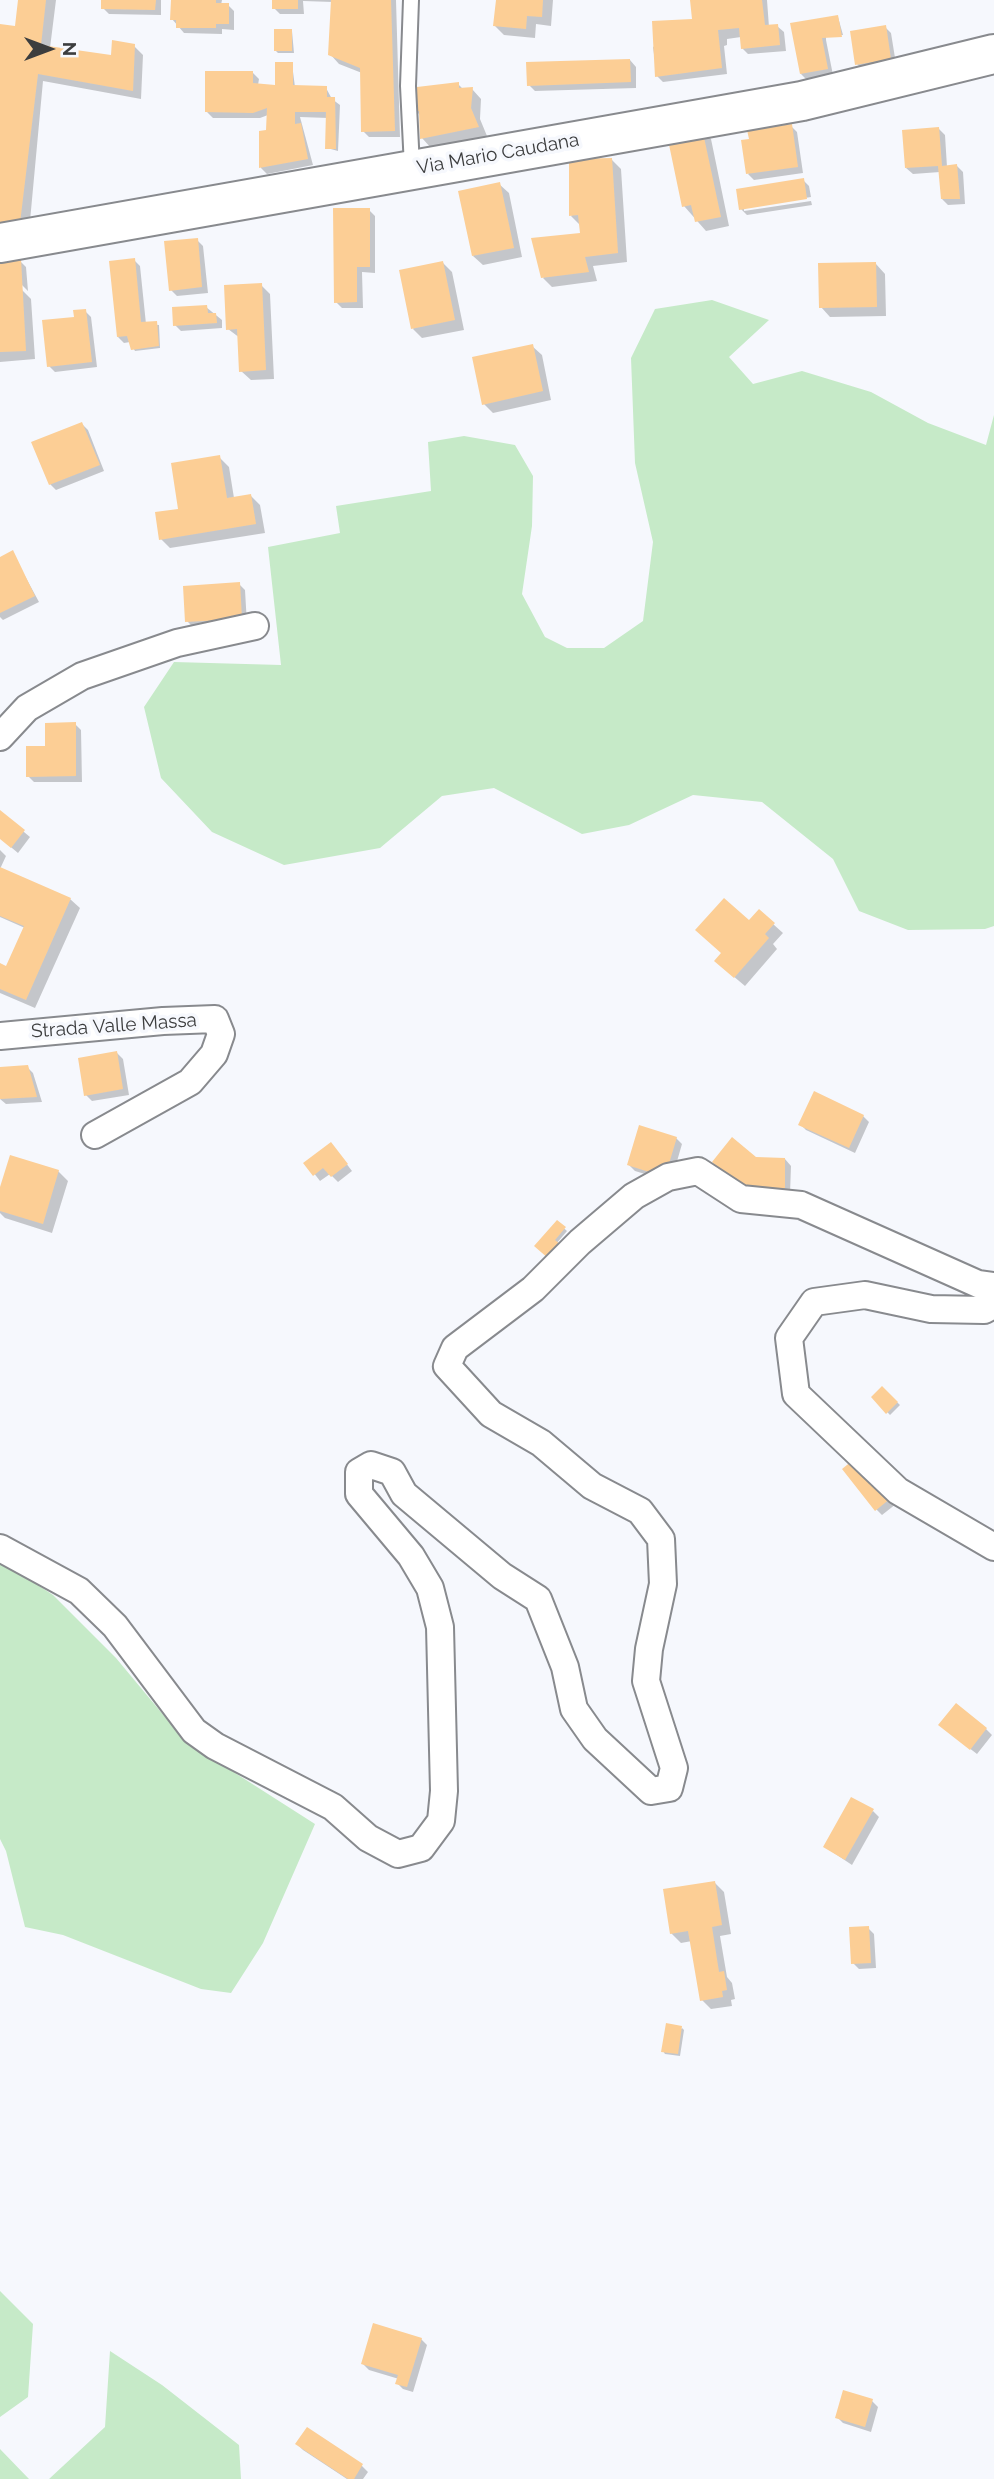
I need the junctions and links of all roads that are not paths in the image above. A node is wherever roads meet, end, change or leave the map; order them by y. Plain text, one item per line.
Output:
1 (411, 0) edge
2 (994, 54) edge
3 (412, 168) junction
4 (0, 243) edge
5 (255, 626) dead end
6 (0, 737) edge
7 (0, 1036) edge
8 (95, 1135) dead end
9 (994, 1286) edge
10 (994, 1305) edge
11 (994, 1547) edge
12 (0, 1548) edge

1 - 3 lane
2 - 3 main road, Via Mario Caudana
3 - 4 main road, Via Mario Caudana
5 - 6 street
7 - 8 street, Strada Valle Massa
9 - 12 street
10 - 11 street

